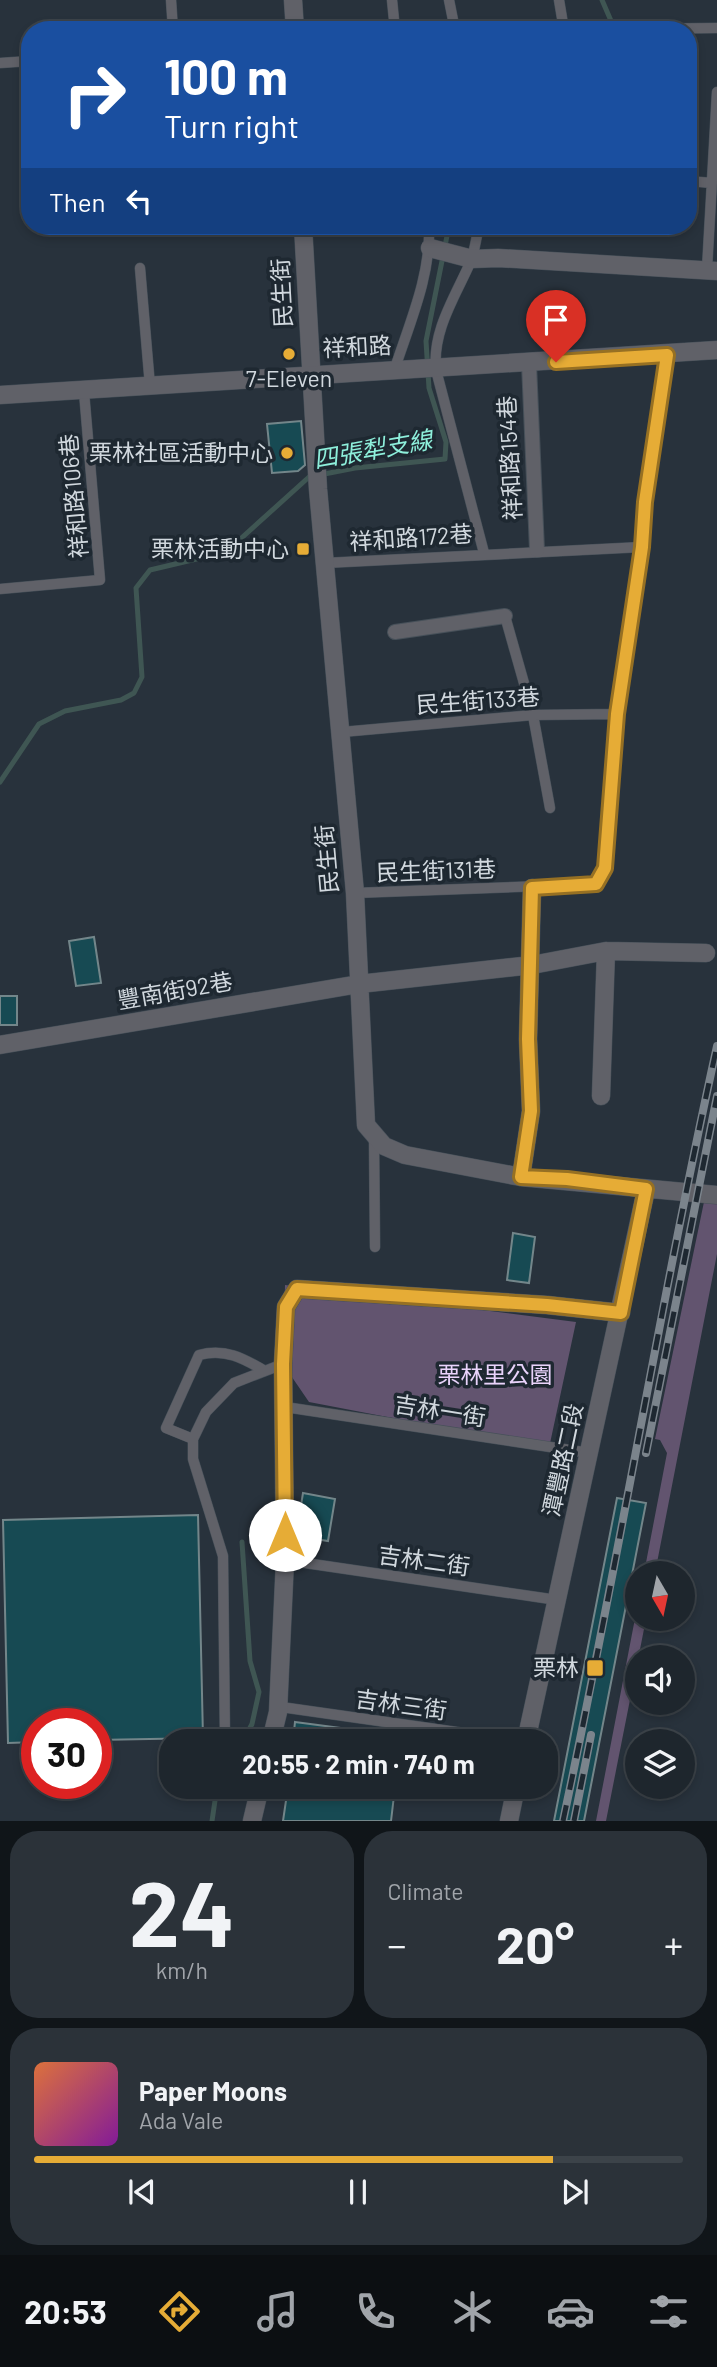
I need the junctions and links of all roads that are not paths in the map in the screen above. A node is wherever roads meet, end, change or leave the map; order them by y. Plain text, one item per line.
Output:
1 (171, 0) edge
2 (293, 0) edge
3 (392, 0) edge
4 (449, 0) edge
5 (559, 0) edge
6 (172, 21) edge
7 (294, 21) edge
8 (394, 21) edge
9 (453, 21) edge
10 (562, 21) edge
11 (697, 28) edge
12 (717, 28) edge
13 (21, 62) edge
14 (0, 63) edge
15 (717, 92) edge
16 (697, 182) edge
17 (712, 183) junction
18 (303, 235) edge
19 (429, 235) edge
20 (477, 235) edge
21 (430, 248) junction
22 (472, 259) junction
23 (140, 268) dead end
24 (712, 270) edge
25 (717, 350) edge
26 (667, 355) junction
27 (529, 364) junction
28 (395, 368) junction
29 (436, 370) junction
30 (310, 374) junction
31 (0, 384) edge
32 (150, 386) junction
33 (84, 392) junction
34 (0, 395) edge
35 (642, 547) junction
36 (537, 550) junction
37 (484, 553) junction
38 (325, 563) junction
39 (0, 589) edge
40 (505, 616) joint
41 (395, 632) dead end
42 (617, 714) junction
43 (533, 715) junction
44 (342, 732) junction
45 (550, 808) dead end
46 (532, 888) junction
47 (355, 893) junction
48 (606, 951) junction
49 (706, 953) dead end
50 (532, 965) junction
51 (359, 984) junction
52 (0, 1045) edge
53 (601, 1097) dead end
54 (374, 1133) junction
55 (521, 1177) junction
56 (646, 1189) junction
57 (717, 1195) edge
58 (374, 1247) dead end
59 (621, 1313) junction
60 (274, 1367) junction
61 (285, 1407) junction
62 (193, 1439) junction
63 (590, 1453) junction
64 (285, 1560) junction
65 (557, 1600) junction
66 (278, 1712) junction
67 (225, 1729) edge
68 (274, 1729) edge
69 (436, 1729) edge
70 (529, 1729) edge
71 (257, 1799) edge
72 (514, 1799) edge
73 (252, 1821) edge
74 (509, 1821) edge

1 - 6 lane
2 - 7 street
3 - 8 lane
4 - 9 lane
5 - 10 lane
11 - 12 lane
13 - 14 lane
15 - 17 lane
16 - 17 lane
17 - 24 lane
18 - 30 street, 民生街
19 - 21 lane
20 - 22 lane
21 - 22 street
21 - 28 lane
22 - 24 street
22 - 29 lane
23 - 32 lane
25 - 26 street, 祥和路
26 - 27 street, 祥和路
26 - 35 lane
27 - 29 street, 祥和路
27 - 36 street, 祥和路154巷
28 - 29 street, 祥和路
28 - 30 street, 祥和路
29 - 37 lane
30 - 32 street, 祥和路
30 - 38 street, 民生街
31 - 34 street
32 - 33 street, 祥和路
33 - 34 street, 祥和路
33 - 39 lane, 祥和路106巷
35 - 36 lane, 祥和路172巷
35 - 42 lane, 民生街131巷
36 - 37 lane, 祥和路172巷
37 - 38 lane, 祥和路172巷
38 - 44 street, 民生街
40 - 41 street
40 - 43 lane
42 - 43 lane, 民生街133巷
42 - 46 lane, 民生街131巷
43 - 44 lane, 民生街133巷
43 - 45 lane
44 - 47 street, 民生街
46 - 47 lane, 民生街131巷
46 - 50 street
47 - 51 street, 民生街
48 - 49 street, 豐南街92巷
48 - 50 street, 豐南街92巷
48 - 53 street
50 - 51 street, 豐南街92巷
50 - 55 street
51 - 52 street, 豐南街92巷
51 - 54 street, 民生街
54 - 55 street
54 - 58 lane
55 - 56 street
56 - 57 street
56 - 59 street, 潭豐路二段
59 - 60 street
59 - 63 street, 潭豐路二段
60 - 61 street
60 - 62 lane
60 - 62 lane
61 - 63 lane, 吉林一街
61 - 64 street
62 - 67 lane
63 - 65 street, 潭豐路二段
64 - 65 lane, 吉林二街
64 - 66 street
65 - 70 street, 潭豐路二段
66 - 68 street
66 - 69 lane, 吉林三街
71 - 73 street
72 - 74 street

